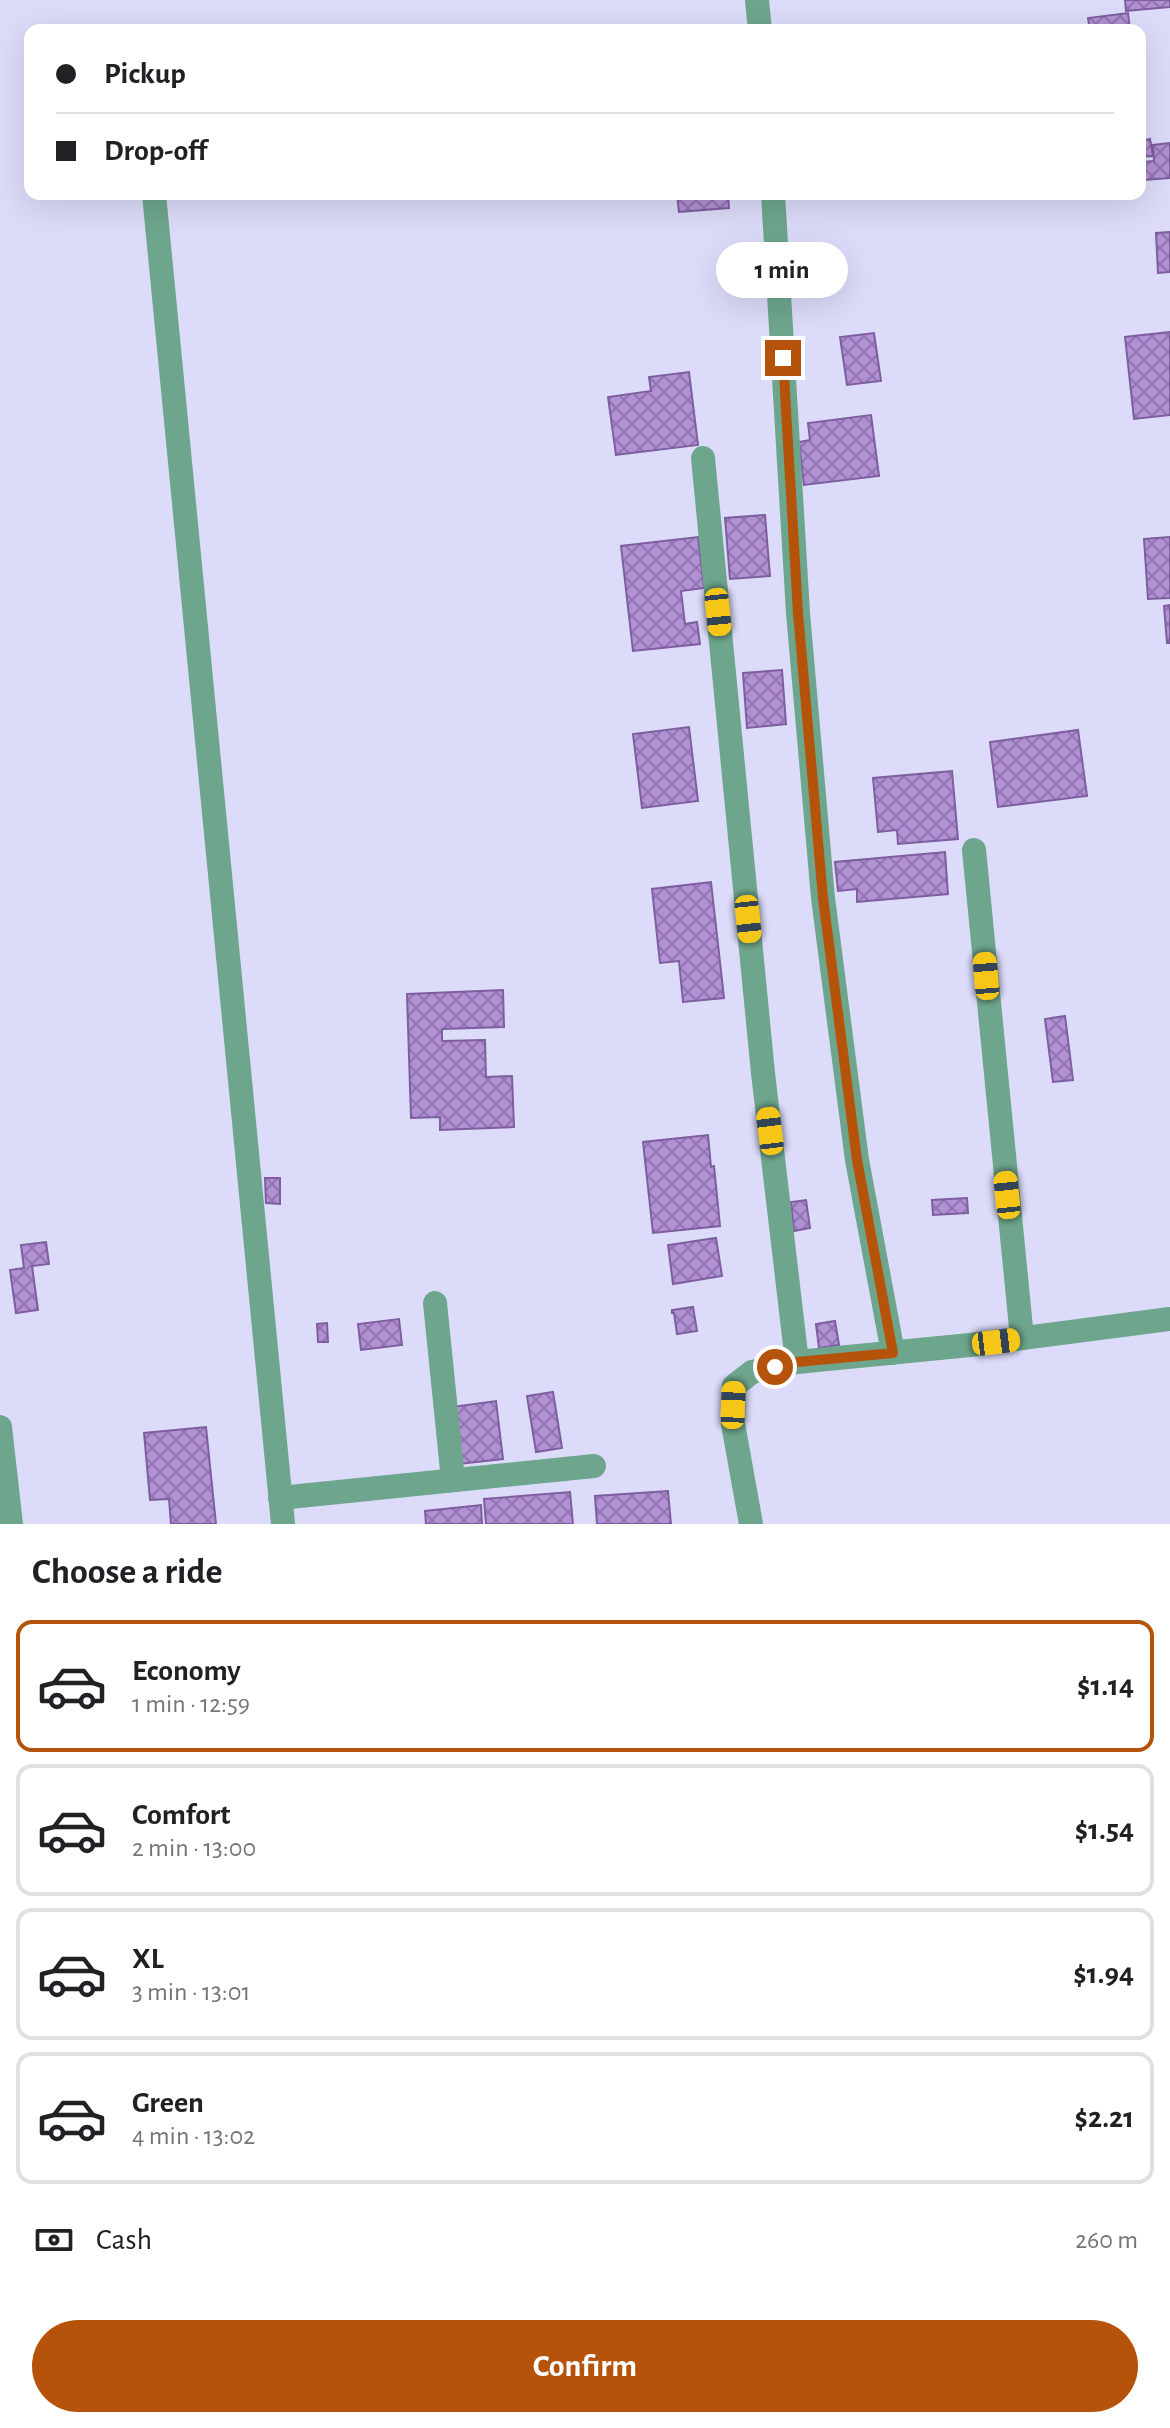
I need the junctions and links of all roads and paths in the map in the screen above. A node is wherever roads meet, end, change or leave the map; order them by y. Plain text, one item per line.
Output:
1 (757, 0) edge
2 (759, 24) edge
3 (155, 200) edge
4 (773, 200) edge
5 (703, 458) dead end
6 (974, 850) dead end
7 (435, 1303) dead end
8 (1170, 1319) edge
9 (1022, 1338) junction
10 (893, 1353) junction
11 (797, 1362) junction
12 (0, 1427) edge
13 (594, 1466) dead end
14 (453, 1480) junction
15 (280, 1498) junction
16 (11, 1524) edge
17 (283, 1524) edge
18 (751, 1524) edge

1 - 2 street
3 - 15 street
4 - 10 street
5 - 11 street
6 - 9 street
7 - 14 street
8 - 9 street
9 - 10 street
10 - 11 street
11 - 18 street
12 - 16 street
13 - 14 street
14 - 15 street
15 - 17 street

